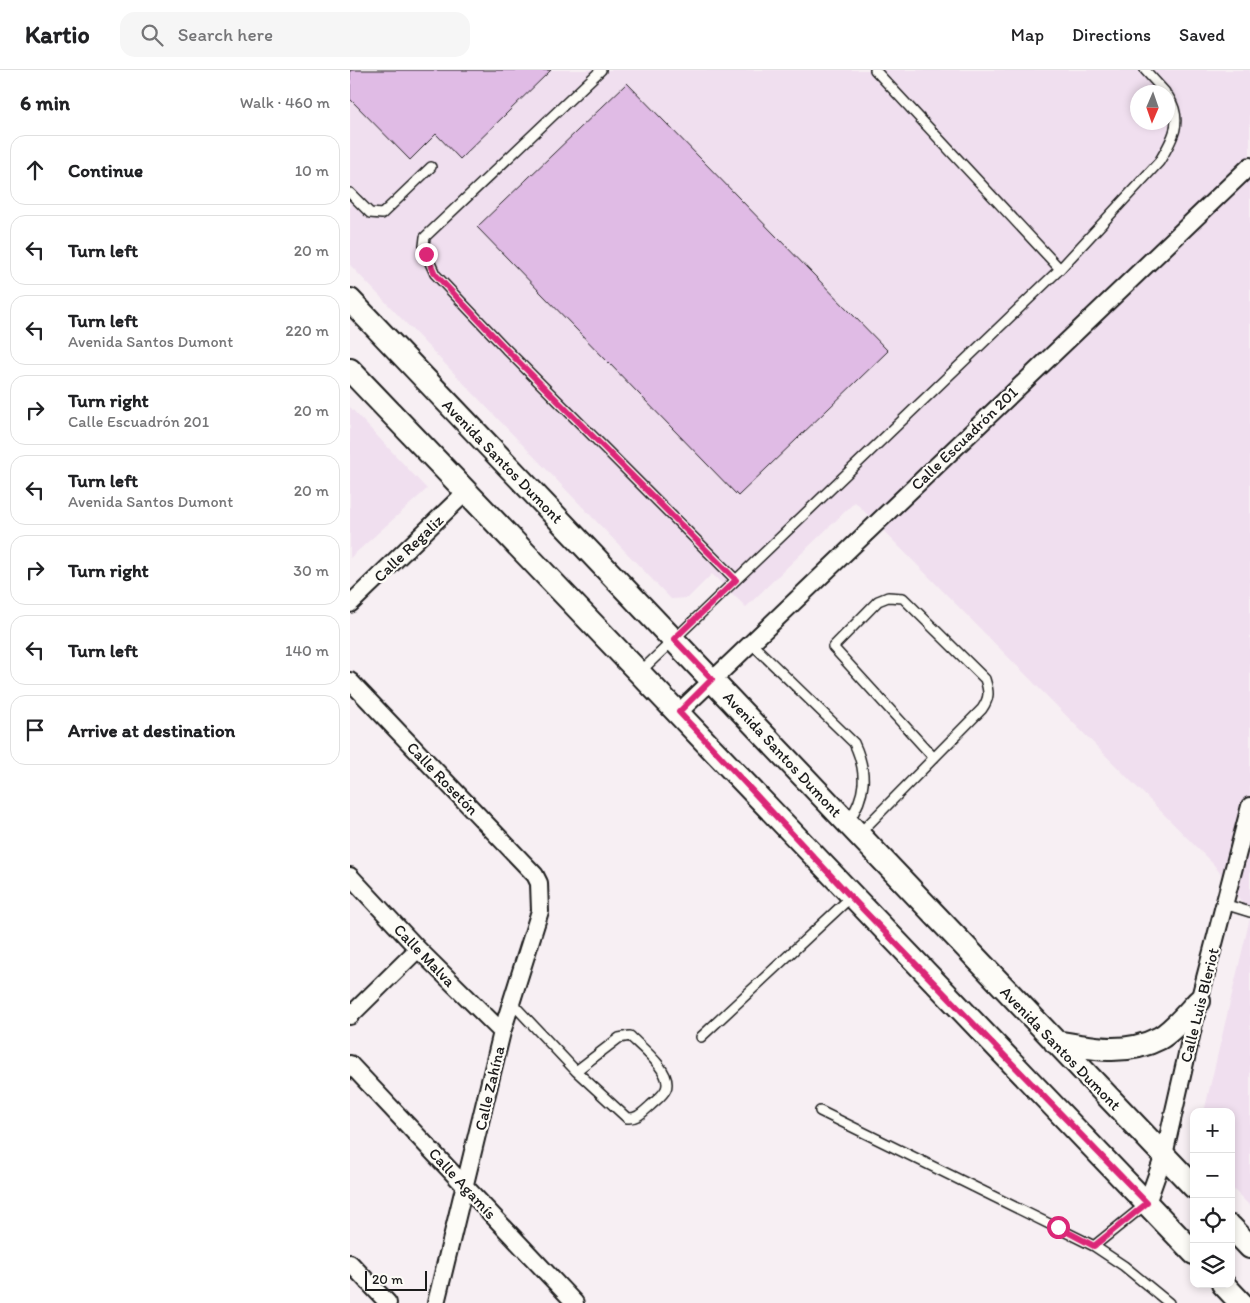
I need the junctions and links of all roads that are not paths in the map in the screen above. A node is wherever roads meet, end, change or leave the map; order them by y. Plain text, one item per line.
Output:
1 (601, 70) edge
2 (875, 70) edge
3 (1145, 70) edge
4 (1159, 85) edge
5 (1175, 116) edge
6 (432, 166) dead end
7 (1250, 166) edge
8 (350, 193) edge
9 (1060, 269) junction
10 (350, 300) edge
11 (350, 370) edge
12 (466, 492) junction
13 (736, 580) junction
14 (350, 604) edge
15 (674, 639) junction
16 (750, 642) junction
17 (640, 672) junction
18 (712, 679) junction
19 (350, 681) edge
20 (679, 712) junction
21 (934, 758) junction
22 (1250, 806) edge
23 (853, 828) junction
24 (535, 875) joint
25 (350, 876) edge
26 (851, 897) junction
27 (1224, 904) junction
28 (1250, 912) edge
29 (418, 949) junction
30 (1199, 1001) junction
31 (512, 1004) junction
32 (350, 1016) edge
33 (502, 1032) junction
34 (701, 1037) dead end
35 (1055, 1042) junction
36 (350, 1064) edge
37 (576, 1071) junction
38 (820, 1111) dead end
39 (1164, 1155) junction
40 (1190, 1183) edge
41 (466, 1187) junction
42 (1147, 1203) junction
43 (1235, 1231) edge
44 (1094, 1246) junction
45 (1250, 1246) edge
46 (1190, 1249) edge
47 (350, 1263) edge
48 (1227, 1288) edge
49 (388, 1303) edge
50 (436, 1303) edge
51 (575, 1303) edge
52 (1169, 1303) edge
53 (1241, 1303) edge

1 - 13 lane
2 - 9 lane
3 - 4 lane
5 - 9 lane
6 - 8 lane
7 - 16 street, Calle Escuadrón 201
9 - 13 lane
10 - 15 main road, Avenida Santos Dumont
11 - 12 main road
12 - 14 street, Calle Regaliz
12 - 17 main road
13 - 15 lane
15 - 17 lane
15 - 18 main road, Avenida Santos Dumont
16 - 18 street, Calle Escuadrón 201
16 - 23 lane
17 - 20 main road
18 - 20 street, Calle Escuadrón 201
18 - 23 main road, Avenida Santos Dumont
19 - 24 street, Calle Rosetón
20 - 26 main road
21 - 21 lane
21 - 23 lane
22 - 27 street, Calle Luis Bleriot
23 - 35 main road, Avenida Santos Dumont
24 - 31 street, Calle Zahína
25 - 29 street, Calle Malva
26 - 34 lane
26 - 42 main road
27 - 28 lane
27 - 30 street, Calle Luis Bleriot
29 - 32 street
29 - 33 street, Calle Malva
30 - 35 main road
30 - 39 street, Calle Luis Bleriot
31 - 33 street, Calle Zahína
31 - 37 lane
33 - 41 street, Calle Zahína
35 - 39 main road, Avenida Santos Dumont
36 - 41 street, Calle Agamís
37 - 37 lane
38 - 44 lane
39 - 40 main road, Avenida Santos Dumont
39 - 42 street, Calle Luis Bleriot
41 - 50 street, Calle Zahína
41 - 51 street, Calle Agamís
42 - 44 lane
42 - 46 main road
43 - 45 main road
44 - 52 lane
47 - 49 street
48 - 53 main road

